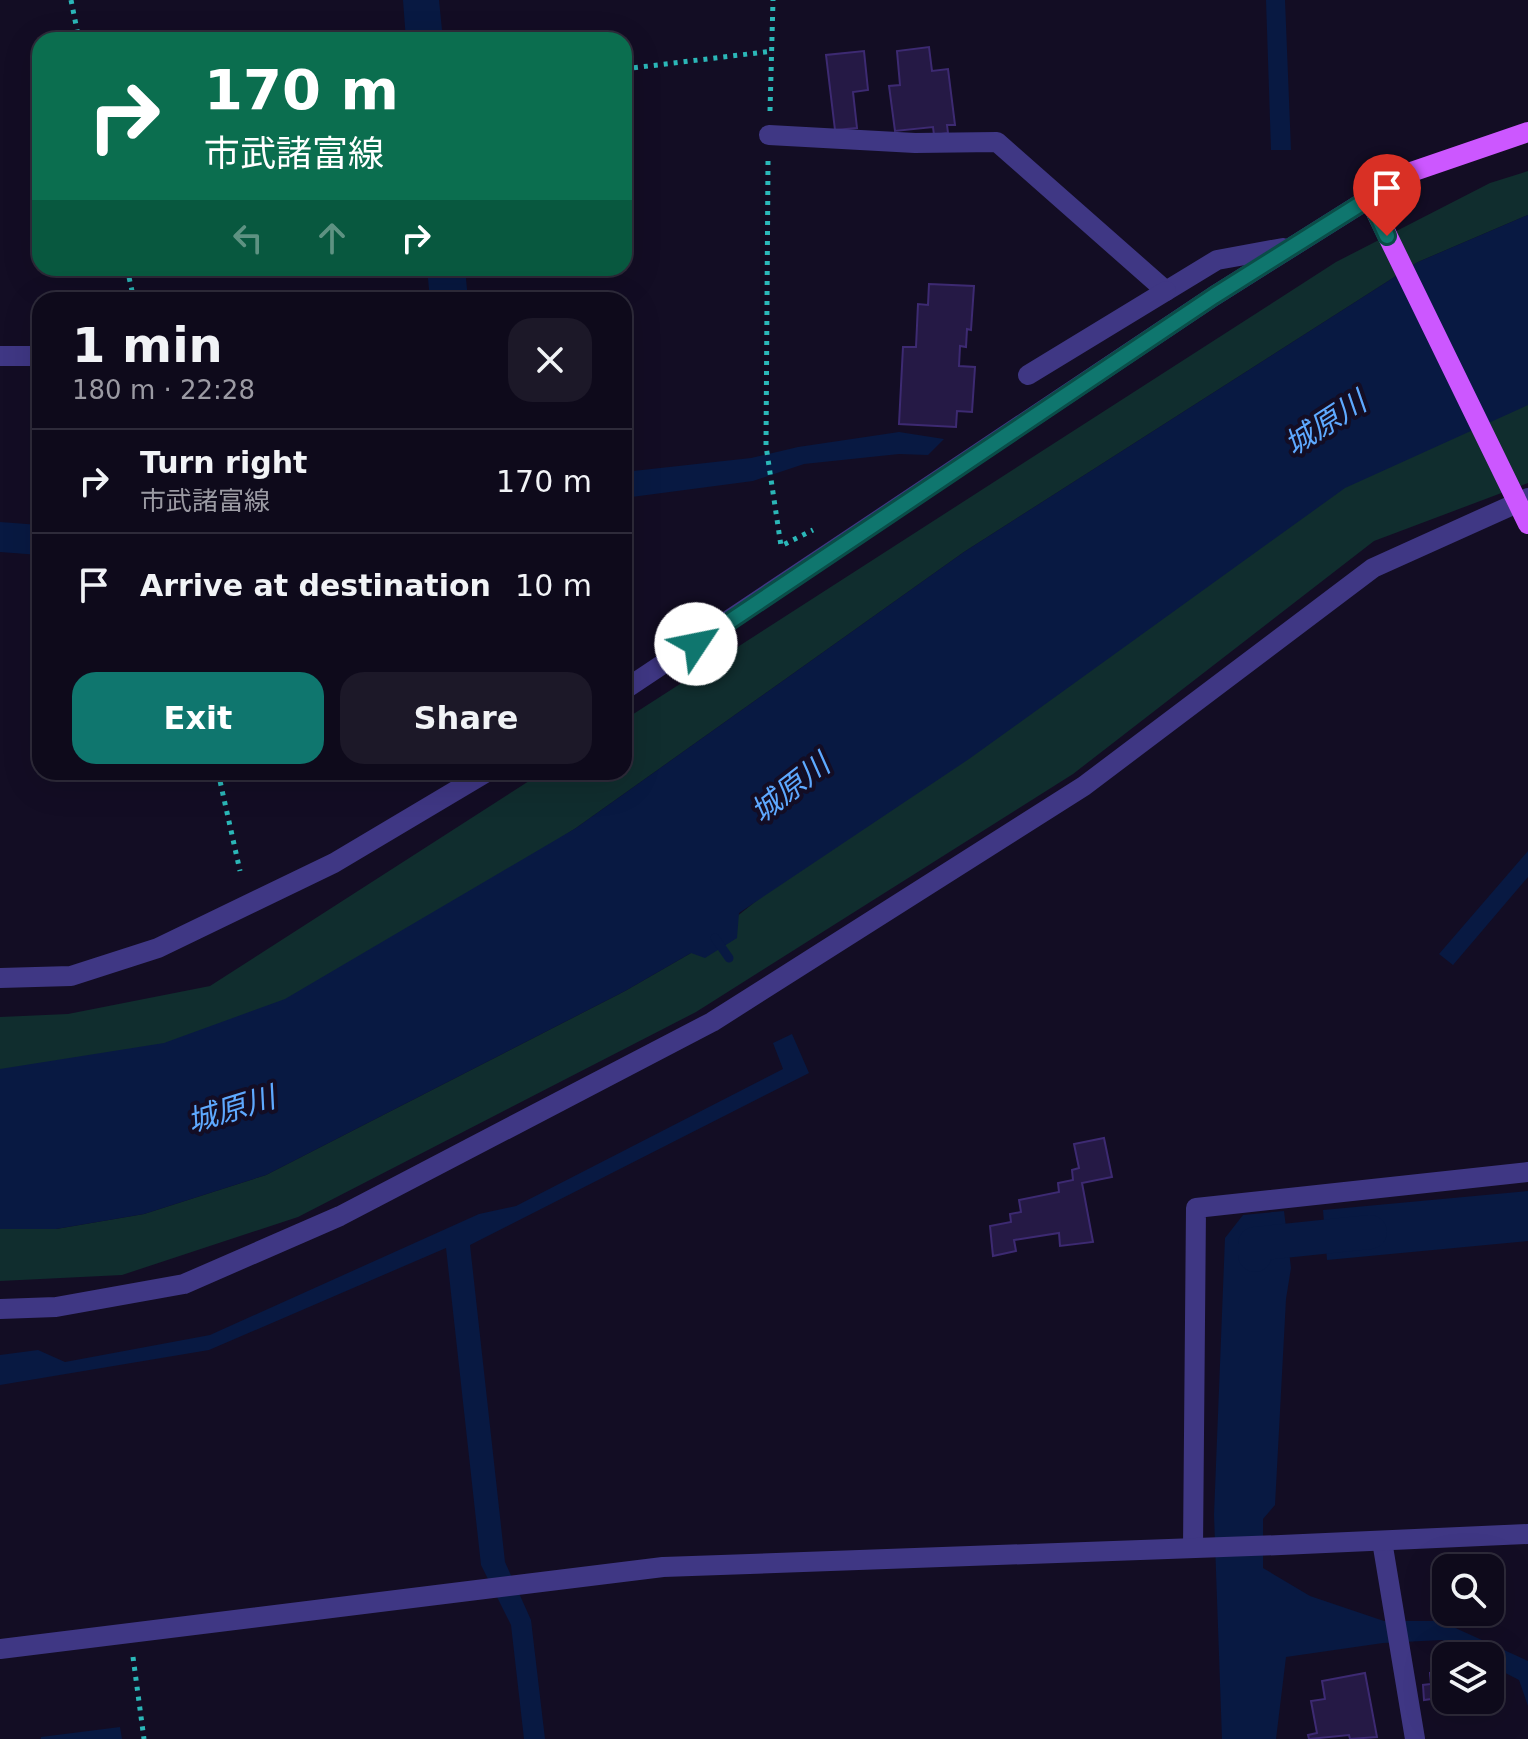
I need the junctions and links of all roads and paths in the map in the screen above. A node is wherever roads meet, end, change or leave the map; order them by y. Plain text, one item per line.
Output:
1 (71, 0) edge
2 (773, 0) edge
3 (77, 32) edge
4 (773, 51) junction
5 (632, 68) edge
6 (1528, 132) edge
7 (769, 135) junction
8 (1374, 203) junction
9 (1294, 246) junction
10 (1166, 291) junction
11 (0, 356) edge
12 (32, 356) edge
13 (1028, 375) dead end
14 (1522, 500) edge
15 (1528, 524) edge
16 (822, 526) dead end
17 (632, 685) edge
18 (220, 780) edge
19 (474, 780) edge
20 (240, 871) dead end
21 (0, 978) edge
22 (1528, 1172) edge
23 (0, 1309) edge
24 (1528, 1534) edge
25 (1382, 1541) junction
26 (1201, 1547) junction
27 (129, 1632) junction
28 (0, 1649) edge
29 (144, 1739) edge
30 (1415, 1739) edge

1 - 3 path
2 - 4 path
4 - 5 path
4 - 7 path
6 - 8 main road
7 - 10 street
7 - 16 path
8 - 9 street
8 - 14 main road
9 - 10 street
9 - 17 street
10 - 13 street
11 - 12 street
14 - 15 main road
14 - 23 street
18 - 20 path
19 - 21 street
22 - 26 street
24 - 25 street
25 - 26 street
25 - 30 street
26 - 27 street
27 - 28 street
27 - 29 path

